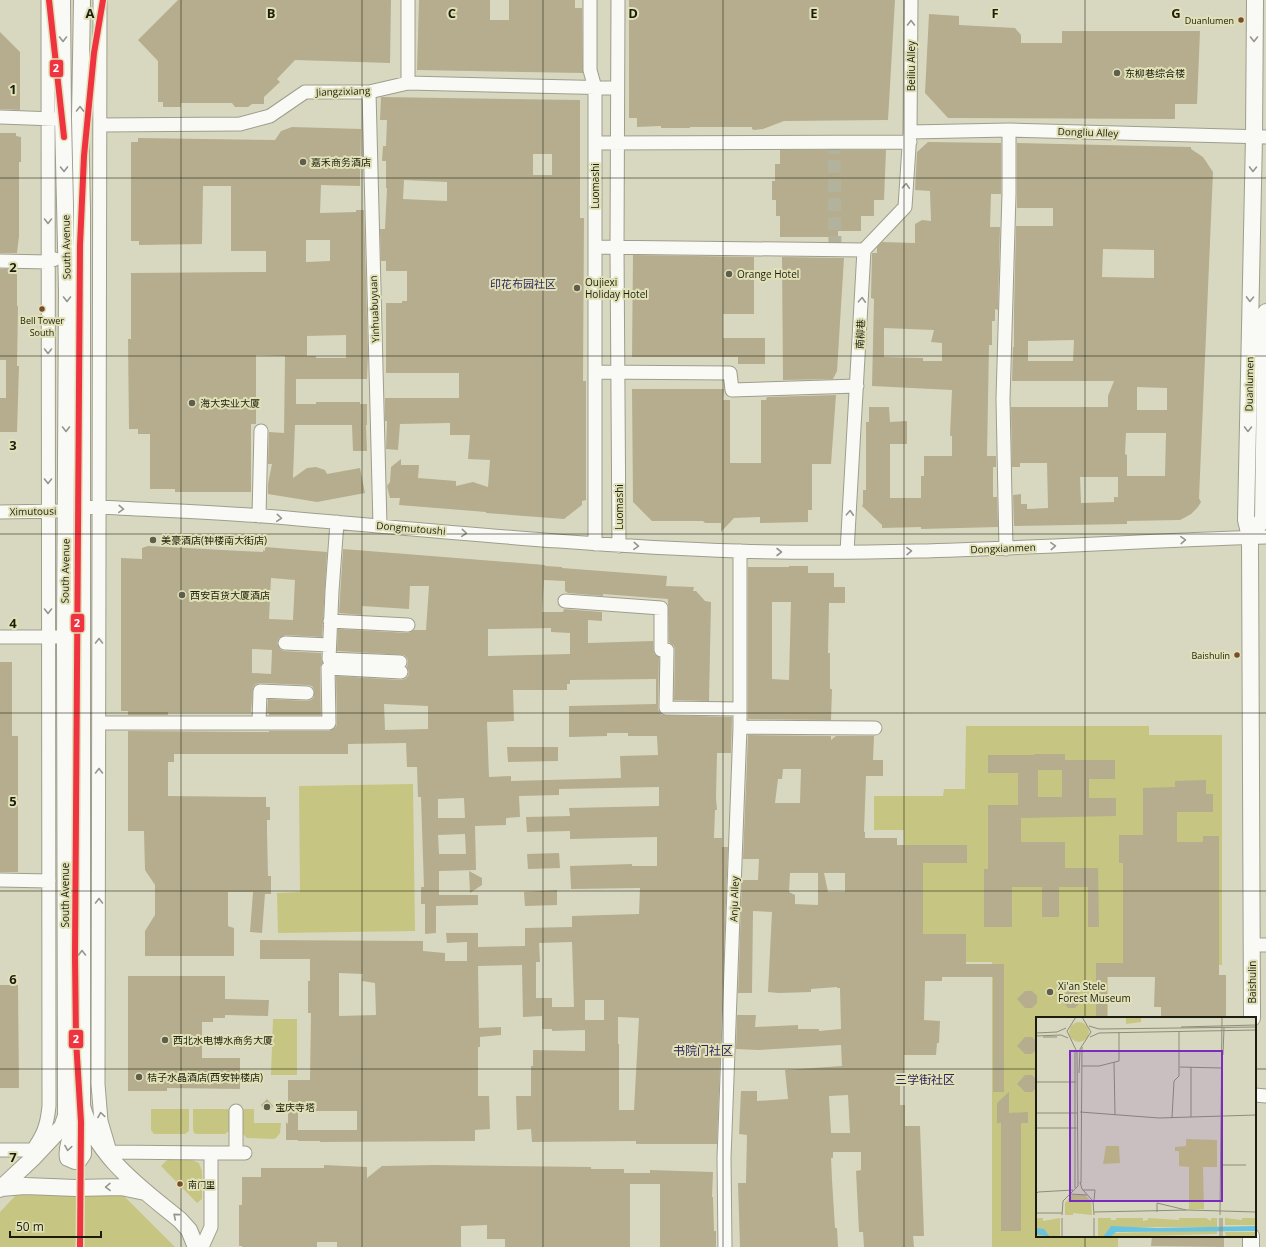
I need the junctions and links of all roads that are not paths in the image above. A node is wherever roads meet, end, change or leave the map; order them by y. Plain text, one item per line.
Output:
1 (48, 0) edge
2 (62, 0) edge
3 (82, 0) edge
4 (100, 0) edge
5 (408, 0) edge
6 (590, 0) edge
7 (618, 0) edge
8 (911, 0) edge
9 (1255, 0) edge
10 (408, 83) junction
11 (595, 88) junction
12 (617, 88) junction
13 (369, 92) junction
14 (0, 117) edge
15 (55, 118) junction
16 (100, 125) junction
17 (1009, 130) junction
18 (910, 137) junction
19 (1260, 137) edge
20 (617, 142) junction
21 (595, 143) junction
22 (595, 247) junction
23 (617, 248) junction
24 (864, 250) junction
25 (66, 255) junction
26 (0, 261) edge
27 (48, 262) junction
28 (1266, 312) edge
29 (595, 372) junction
30 (618, 373) junction
31 (858, 386) junction
32 (261, 431) dead end
33 (99, 507) junction
34 (82, 508) junction
35 (66, 510) junction
36 (48, 511) junction
37 (0, 512) edge
38 (259, 516) junction
39 (337, 522) junction
40 (380, 526) junction
41 (1258, 537) edge
42 (595, 544) junction
43 (619, 546) junction
44 (1006, 549) junction
45 (740, 551) junction
46 (847, 552) junction
47 (565, 600) dead end
48 (330, 621) junction
49 (408, 625) dead end
50 (0, 637) edge
51 (48, 637) junction
52 (65, 637) junction
53 (285, 643) dead end
54 (329, 645) junction
55 (307, 693) dead end
56 (740, 710) junction
57 (99, 723) junction
58 (259, 723) junction
59 (740, 727) junction
60 (875, 728) dead end
61 (0, 880) edge
62 (49, 881) junction
63 (1259, 945) edge
64 (1252, 1017) edge
65 (1256, 1095) edge
66 (66, 1096) junction
67 (1266, 1096) edge
68 (82, 1106) junction
69 (236, 1111) dead end
70 (0, 1150) edge
71 (36, 1150) junction
72 (211, 1153) junction
73 (109, 1155) junction
74 (1, 1188) edge
75 (146, 1192) junction
76 (196, 1247) edge
77 (202, 1247) edge
78 (725, 1247) edge

1 - 15 street
2 -> 15 main road, South Avenue
34 -> 3 main road, South Avenue
4 - 16 street
5 - 10 street
6 - 11 street, Luomashi
7 - 12 street, Luomashi
18 -> 8 street, Beiliu Alley
9 -> 19 main road, Duanlumen
10 - 11 street, Jiangzixiang
10 - 13 street, Jiangzixiang
11 - 12 street, Jiangzixiang
11 - 21 street, Luomashi
12 - 20 street, Luomashi
13 - 16 street, Jiangzixiang
13 - 40 street, Yinhuabuyuan
14 - 15 street
15 -> 25 main road, South Avenue
15 -> 27 street
16 - 33 street
17 - 18 street, Dongliu Alley
17 - 19 street, Dongliu Alley
17 - 44 street
18 - 20 street, Dongliu Alley
24 -> 18 street
19 -> 41 main road, Duanlumen
20 - 21 street, Dongliu Alley
20 - 23 street, Luomashi
21 - 22 street, Luomashi
22 - 23 street
22 - 29 street, Luomashi
23 - 24 street
23 - 30 street, Luomashi
31 -> 24 street, 南柳巷
25 - 27 street
25 -> 35 main road, South Avenue
26 - 27 street
27 -> 36 street
28 - 41 main road, Duanlumen
29 - 30 street
29 - 42 street, Luomashi
30 - 31 street
30 - 43 street, Luomashi
46 -> 31 street, 南柳巷
32 - 38 street
33 - 34 street, Dongmutoushi
33 -> 38 street, Dongmutoushi
57 -> 33 street
68 -> 34 main road, South Avenue
35 - 36 street, Ximutousi
35 - 52 main road, South Avenue
36 - 37 street, Ximutousi
36 -> 51 street
38 -> 39 street, Dongmutoushi
39 - 40 street, Dongmutoushi
39 - 48 street
40 -> 42 street, Dongmutoushi
44 -> 41 street, Dongxianmen
41 - 63 main road, Baishulin
42 - 43 street, Dongmutoushi
43 -> 45 street, Dongmutoushi
46 -> 44 street, Dongxianmen
45 -> 46 street, Dongxianmen
45 - 56 street, Anju Alley
47 - 56 street
48 - 49 street
48 - 54 street
50 - 51 street
51 - 52 street
51 - 62 street
52 - 66 main road, South Avenue
53 - 54 street
54 - 58 street
55 - 58 street
56 - 59 street, Anju Alley
57 - 58 street
73 -> 57 street
59 - 60 street
59 - 78 street, Anju Alley
61 - 62 street
62 - 71 street
63 - 64 main road, Baishulin
65 - 67 street
66 -> 68 main road
66 - 71 main road, South Avenue
68 - 73 main road, South Avenue
69 - 72 street
70 - 71 street
71 - 74 main road, South Avenue
72 - 73 street
72 - 77 street
73 - 75 main road, South Avenue
75 -> 74 main road
76 -> 75 main road, South Avenue

